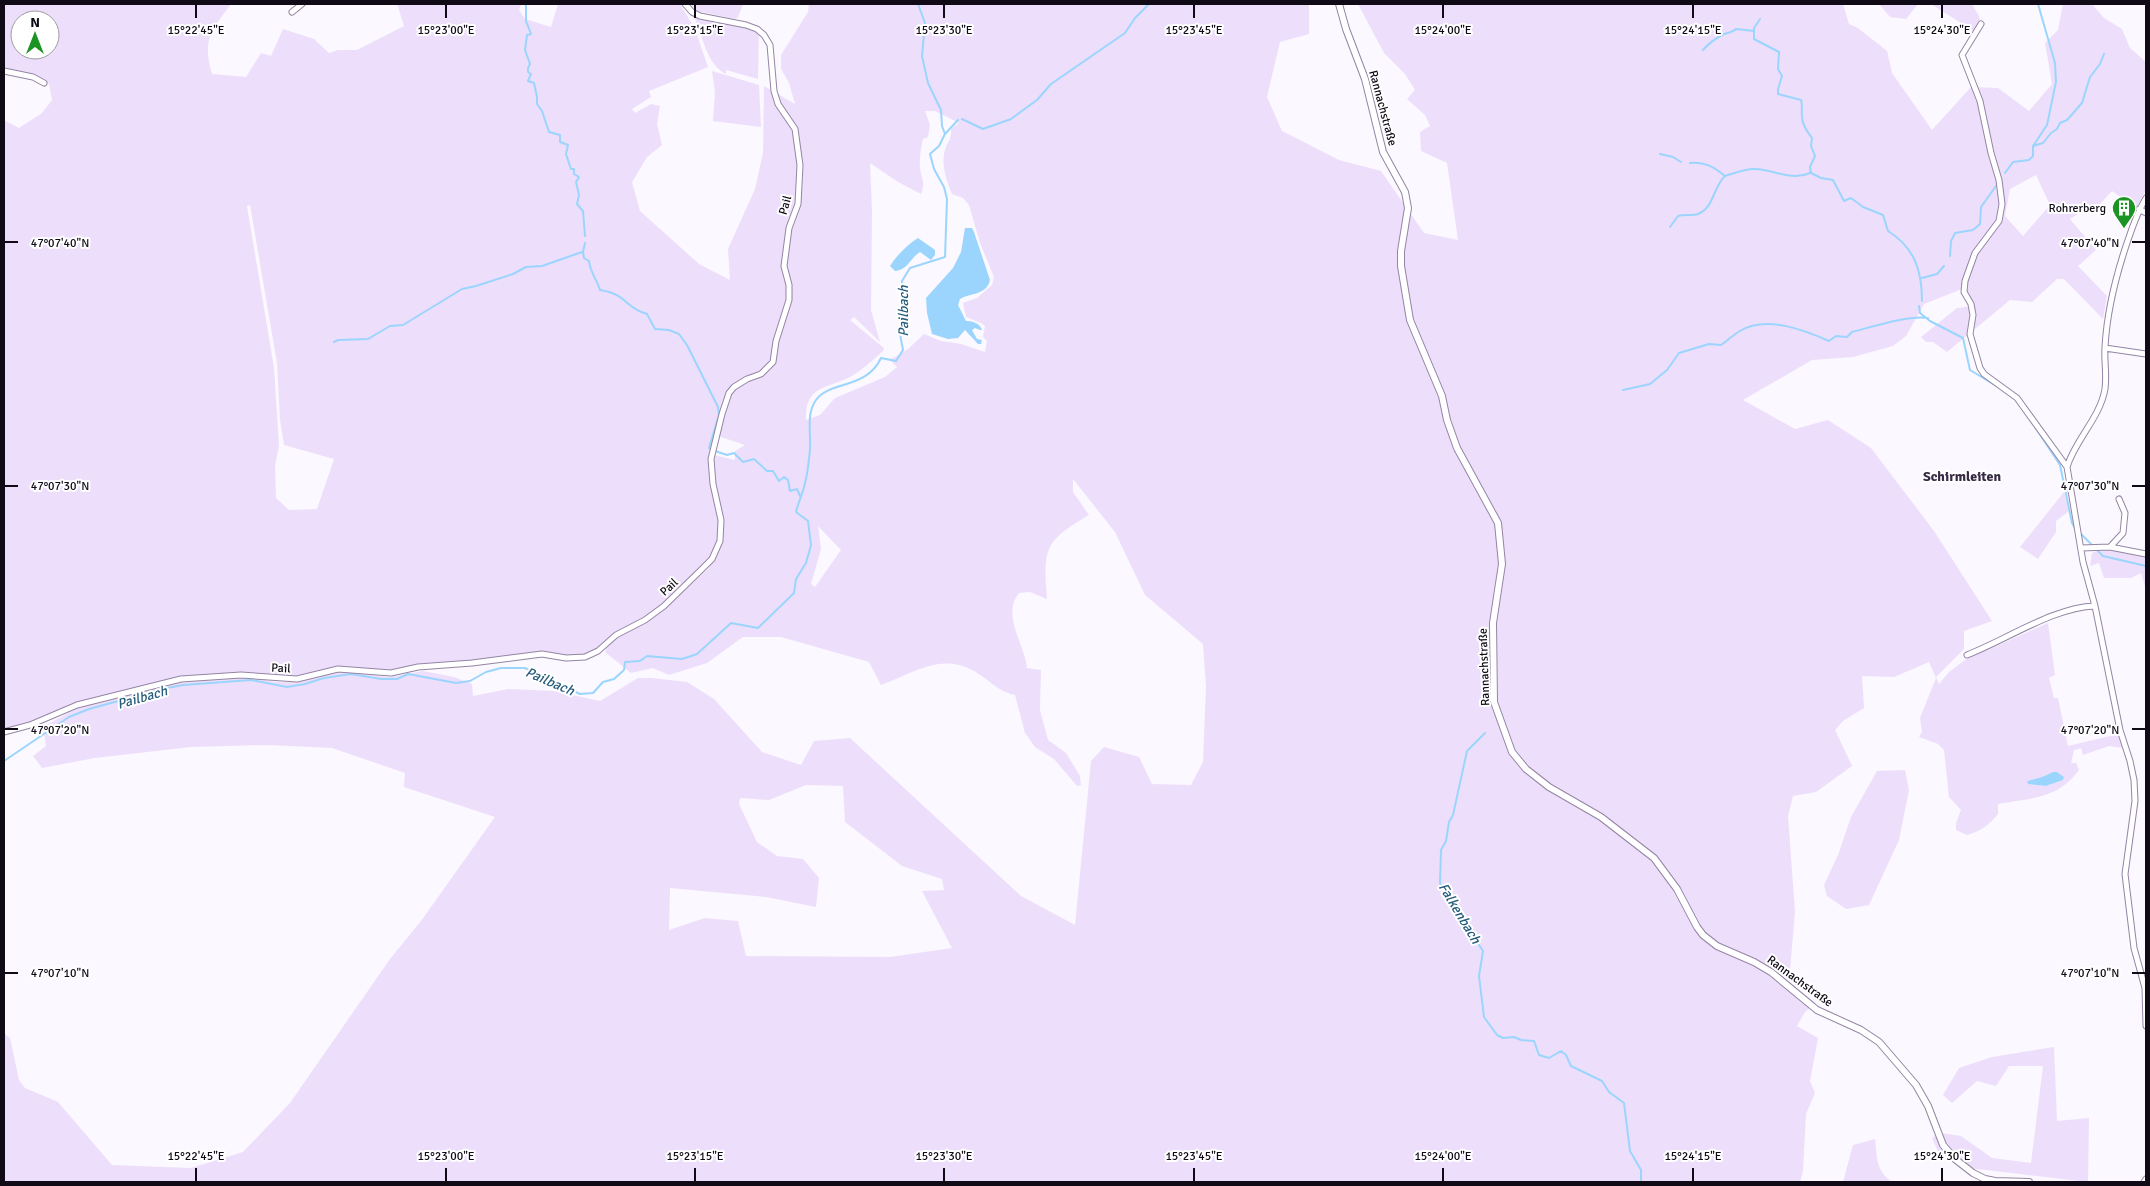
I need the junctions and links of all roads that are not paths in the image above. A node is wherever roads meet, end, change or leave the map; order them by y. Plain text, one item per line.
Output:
1 (302, 4) edge
2 (685, 4) edge
3 (1339, 4) edge
4 (292, 12) dead end
5 (1981, 24) dead end
6 (4, 71) edge
7 (44, 83) dead end
8 (2146, 198) edge
9 (2139, 209) junction
10 (2146, 213) edge
11 (2105, 348) junction
12 (2146, 354) edge
13 (2067, 467) junction
14 (2119, 499) dead end
15 (2110, 547) junction
16 (2081, 548) junction
17 (2146, 554) edge
18 (2096, 606) junction
19 (1967, 655) dead end
20 (4, 732) edge
21 (2146, 1018) edge
22 (2146, 1026) edge
23 (2146, 1178) edge
24 (2029, 1182) edge
25 (2144, 1182) edge

1 - 4 street
2 - 20 street, Pail
3 - 24 street, Rannachstraße
5 - 13 street
6 - 7 street
8 - 9 street
9 - 10 street
9 - 11 street
11 - 12 street
11 - 13 street
13 - 16 street
14 - 15 street
15 - 16 street
15 - 17 street
16 - 18 street
18 - 19 street
18 - 21 street
21 - 22 street
23 - 25 street

